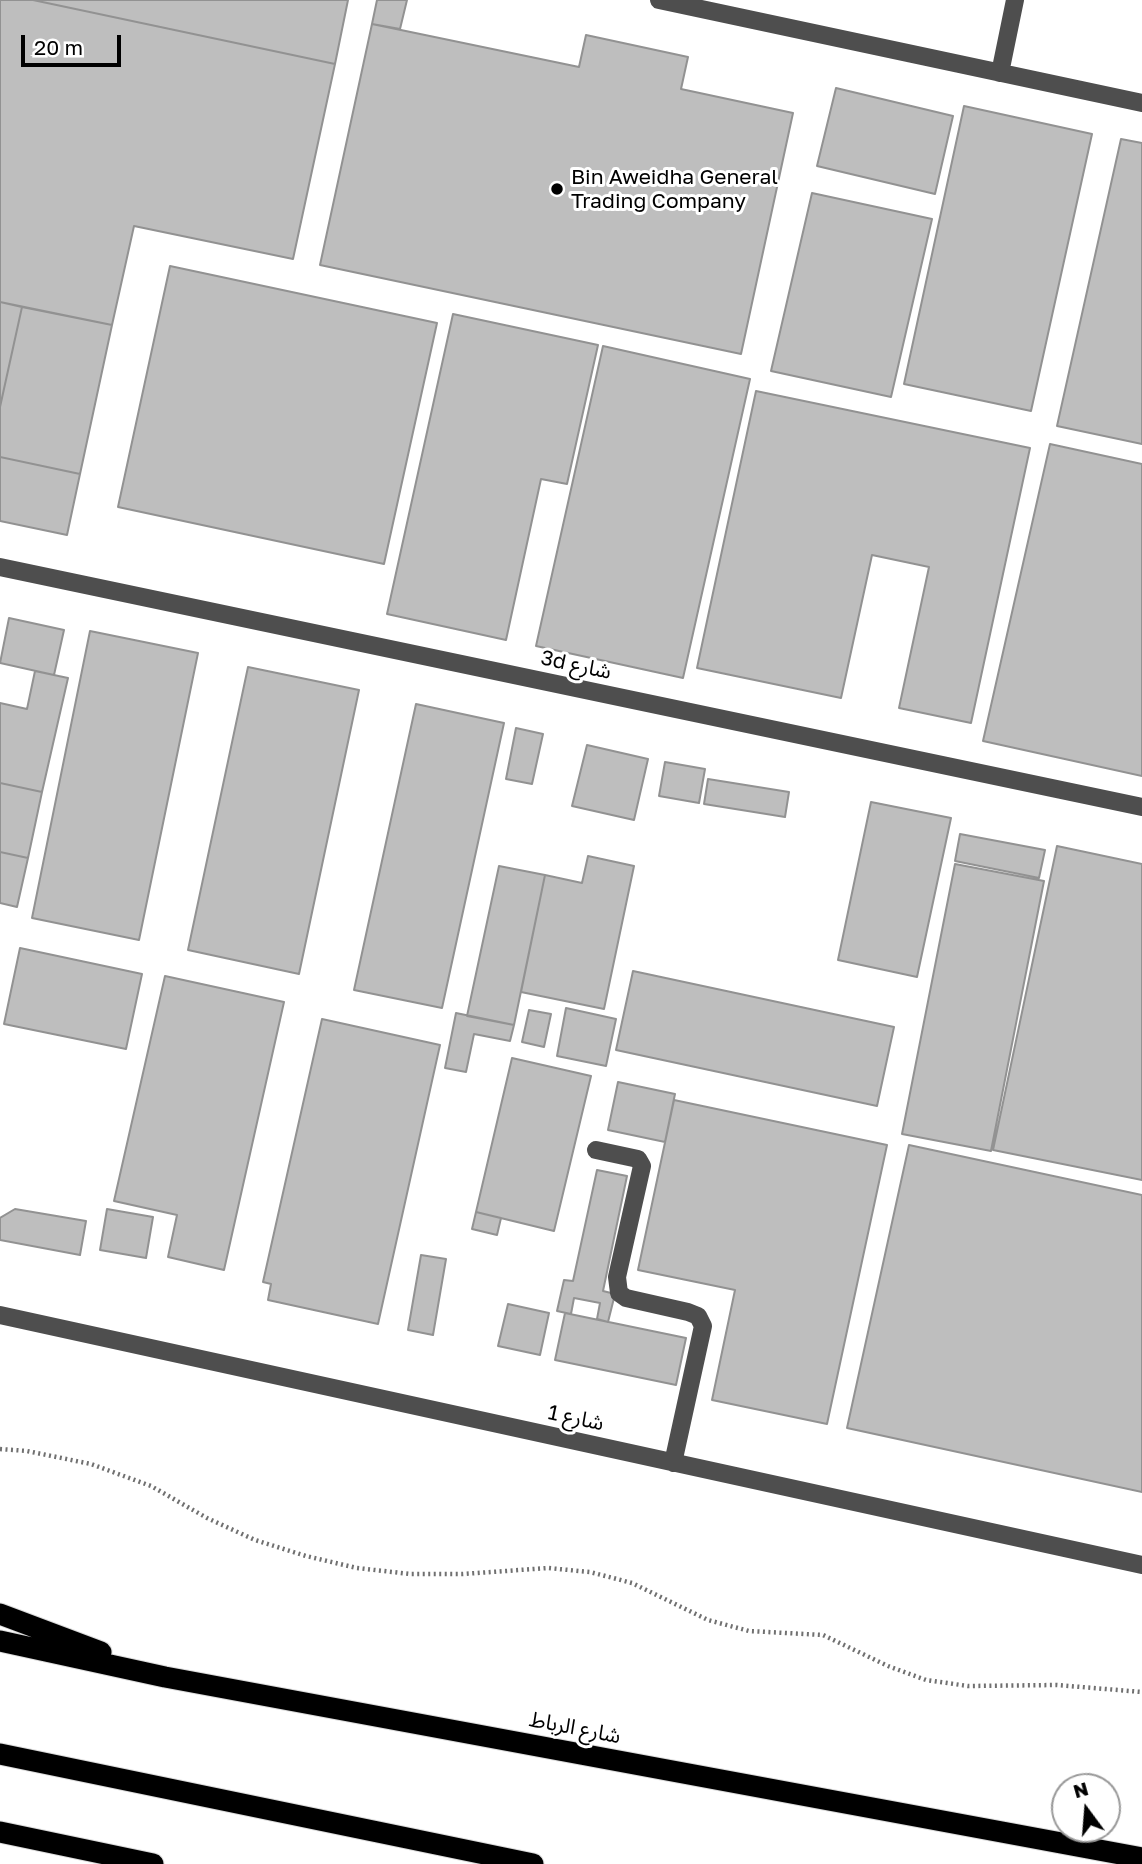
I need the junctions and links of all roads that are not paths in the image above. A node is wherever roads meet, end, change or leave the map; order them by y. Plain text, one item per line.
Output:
1 (659, 0) edge
2 (1015, 0) edge
3 (1000, 73) junction
4 (1142, 103) edge
5 (0, 567) edge
6 (1142, 807) edge
7 (596, 1150) dead end
8 (0, 1315) edge
9 (673, 1463) junction
10 (1142, 1565) edge
11 (0, 1614) edge
12 (0, 1641) edge
13 (165, 1677) junction
14 (0, 1754) edge
15 (0, 1832) edge
16 (1142, 1858) edge
17 (153, 1864) edge
18 (533, 1864) edge

1 - 3 street
2 - 3 street
3 - 4 street
5 - 6 street, 3d شارع
7 - 9 street
8 - 9 street, شارع 1
9 - 10 street, شارع 1
11 - 13 highway
12 - 13 highway, شارع الرباط
13 - 16 highway, شارع الرباط
14 - 18 highway
15 - 17 highway

